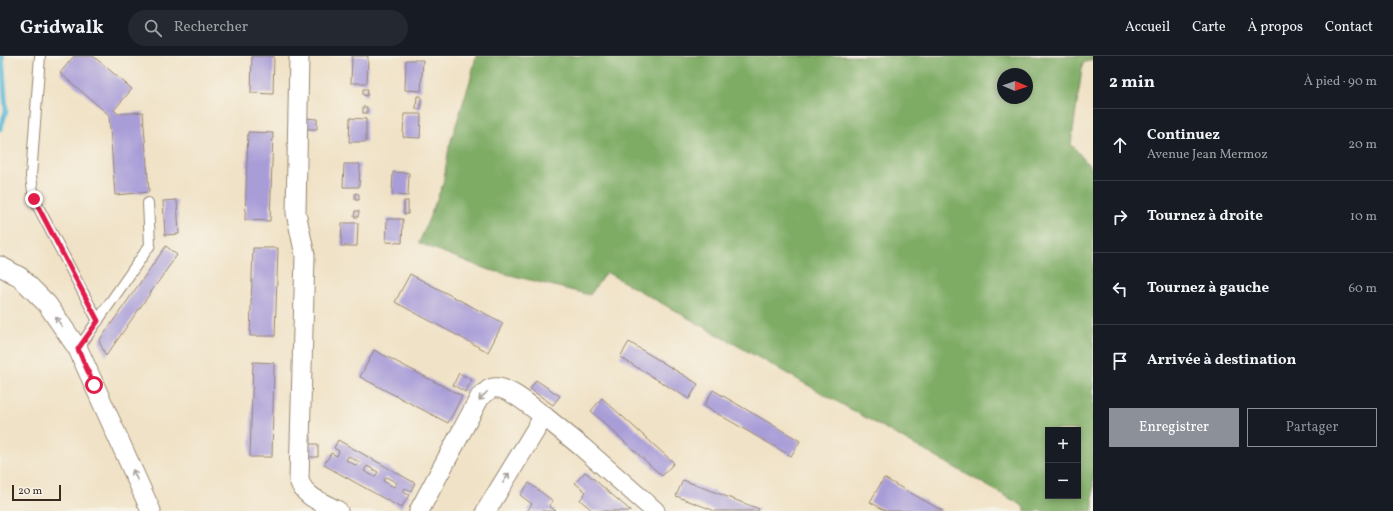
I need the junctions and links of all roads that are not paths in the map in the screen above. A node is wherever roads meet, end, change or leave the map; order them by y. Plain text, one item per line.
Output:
1 (40, 56) edge
2 (299, 56) edge
3 (148, 203) dead end
4 (2, 267) edge
5 (98, 321) junction
6 (78, 349) junction
7 (544, 416) junction
8 (151, 511) edge
9 (338, 511) edge
10 (419, 511) edge
11 (486, 511) edge
12 (655, 511) edge

1 - 5 lane
2 - 9 street
3 - 5 lane
6 -> 4 street
5 - 6 lane
8 -> 6 street
7 -> 10 street
11 -> 7 street
7 - 12 street

